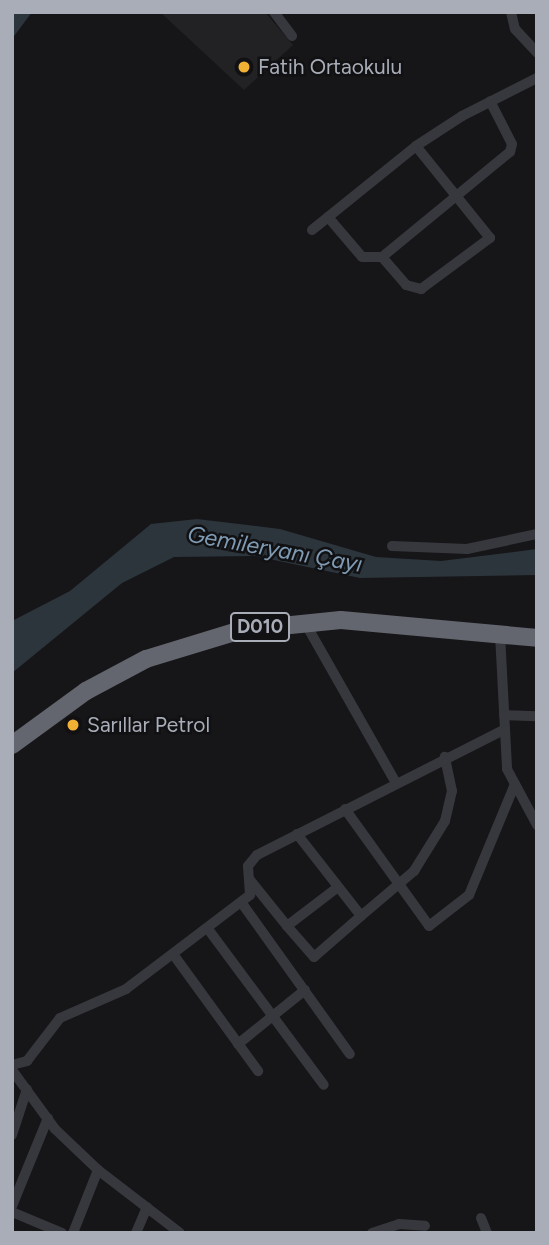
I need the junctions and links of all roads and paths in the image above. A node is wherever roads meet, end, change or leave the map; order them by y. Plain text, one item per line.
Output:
1 (274, 12) edge
2 (511, 12) edge
3 (292, 36) dead end
4 (537, 53) edge
5 (537, 78) edge
6 (489, 101) junction
7 (416, 146) junction
8 (458, 198) junction
9 (328, 217) junction
10 (312, 230) dead end
11 (382, 257) junction
12 (537, 534) edge
13 (392, 546) dead end
14 (304, 621) junction
15 (537, 628) edge
16 (500, 634) junction
17 (537, 638) edge
18 (504, 715) junction
19 (537, 716) edge
20 (505, 729) junction
21 (12, 731) edge
22 (12, 745) edge
23 (445, 757) junction
24 (396, 783) junction
25 (515, 784) junction
26 (345, 809) junction
27 (537, 825) edge
28 (297, 834) junction
29 (250, 880) junction
30 (399, 884) junction
31 (338, 887) junction
32 (241, 902) junction
33 (361, 916) junction
34 (287, 926) junction
35 (208, 929) junction
36 (173, 954) junction
37 (305, 990) junction
38 (273, 1017) junction
39 (238, 1044) junction
40 (350, 1054) dead end
41 (12, 1068) edge
42 (258, 1070) dead end
43 (324, 1085) dead end
44 (27, 1089) junction
45 (48, 1118) junction
46 (12, 1135) edge
47 (98, 1170) junction
48 (12, 1206) edge
49 (147, 1207) junction
50 (12, 1212) edge
51 (481, 1217) dead end
52 (428, 1228) edge
53 (61, 1233) edge
54 (73, 1233) edge
55 (136, 1233) edge
56 (180, 1233) edge
57 (372, 1233) edge
58 (486, 1233) edge

1 - 3 street
2 - 4 street
5 - 6 street
6 - 7 street
6 - 8 street
7 - 8 street
7 - 9 street
8 - 11 street
8 - 11 street
9 - 10 street
9 - 11 street
12 - 13 street
14 - 16 highway, D010
14 - 22 highway, D010
14 - 24 street
15 - 21 highway, D010
16 - 17 highway, D010
16 - 18 street
18 - 19 street
18 - 20 street
20 - 23 street
20 - 25 street
23 - 24 street
23 - 30 street
24 - 26 street
25 - 27 street
25 - 30 street
26 - 28 street
26 - 30 street
28 - 29 street
28 - 31 street
29 - 32 street
29 - 34 street
30 - 33 street
31 - 33 street
31 - 34 street
32 - 35 street
32 - 37 street
33 - 34 street
35 - 36 street
35 - 38 street
36 - 39 street
36 - 41 street
37 - 38 street
37 - 40 street
38 - 39 street
38 - 43 street
39 - 42 street
41 - 44 street
44 - 45 street
44 - 46 street
45 - 47 street
45 - 48 street
47 - 49 street
47 - 54 street
49 - 55 street
49 - 56 street
50 - 53 street
51 - 58 street
52 - 57 street

